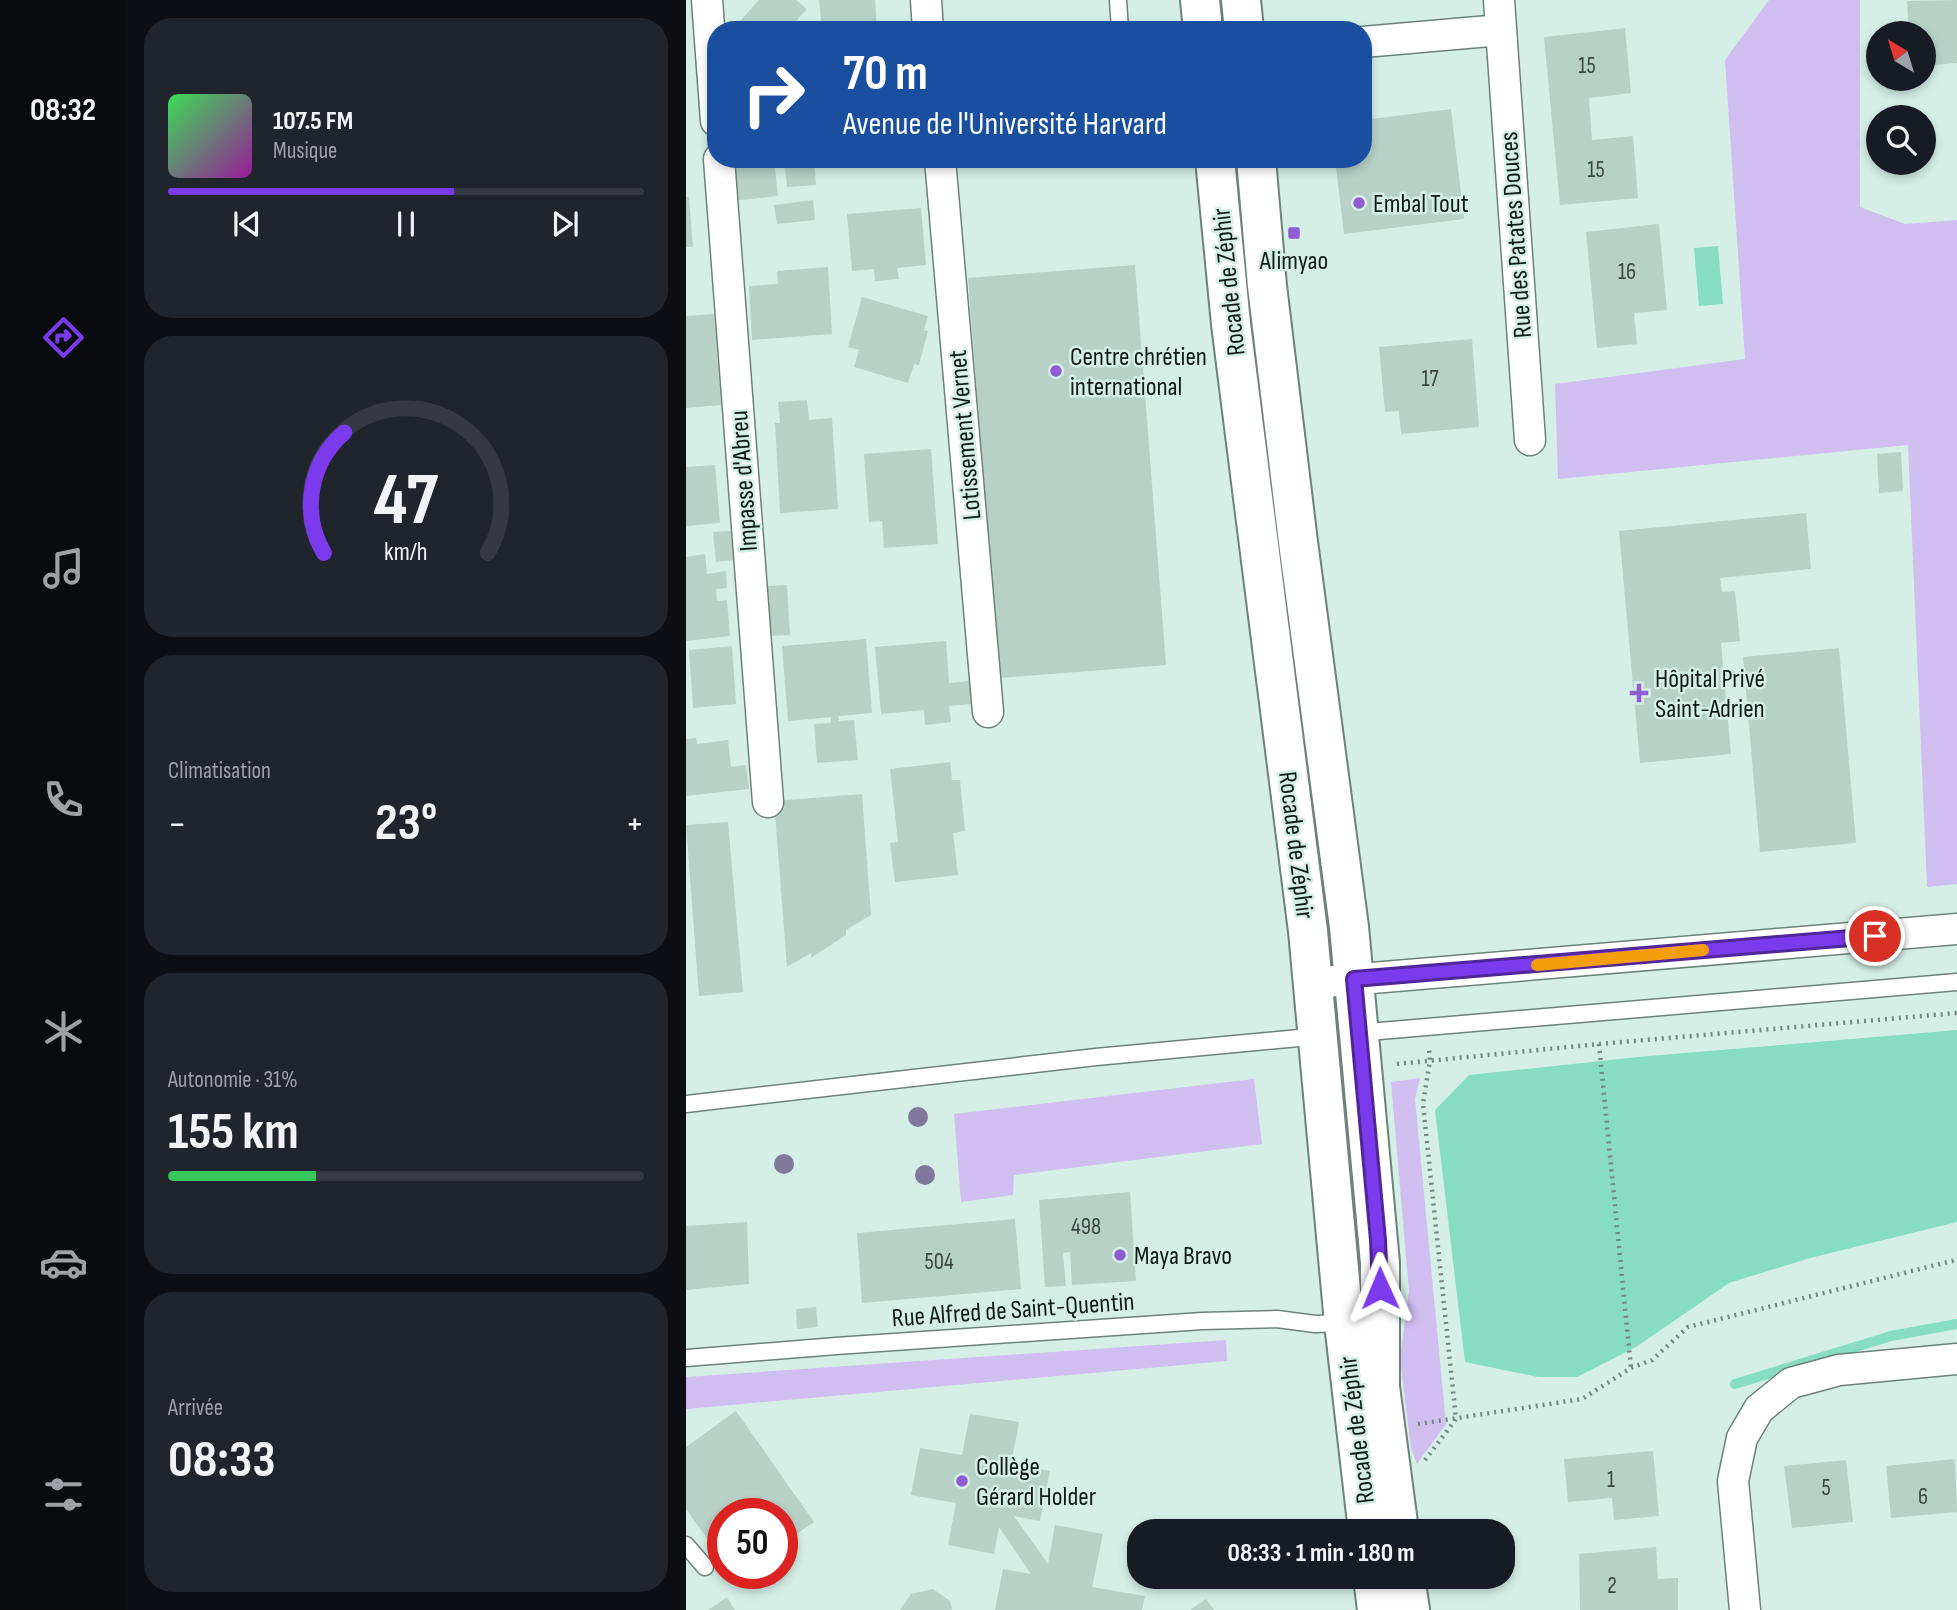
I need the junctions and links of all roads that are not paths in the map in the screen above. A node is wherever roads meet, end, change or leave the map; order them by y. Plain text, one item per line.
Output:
1 (707, 0) edge
2 (926, 0) edge
3 (1118, 0) edge
4 (1200, 0) edge
5 (1241, 0) edge
6 (1499, 0) edge
7 (709, 21) edge
8 (927, 21) edge
9 (1120, 21) edge
10 (1202, 21) edge
11 (1243, 21) edge
12 (1501, 30) junction
13 (1372, 40) edge
14 (720, 168) edge
15 (941, 168) edge
16 (1216, 168) edge
17 (1256, 168) edge
18 (1530, 440) dead end
19 (988, 712) dead end
20 (768, 802) dead end
21 (1957, 929) edge
22 (1354, 979) junction
23 (1957, 982) edge
24 (1312, 983) junction
25 (1339, 1034) junction
26 (686, 1104) edge
27 (1344, 1323) junction
28 (686, 1359) edge
29 (1957, 1359) edge
30 (1367, 1519) edge
31 (1397, 1519) edge
32 (686, 1545) edge
33 (705, 1567) dead end
34 (1374, 1589) edge
35 (1407, 1589) edge
36 (1377, 1610) edge
37 (1410, 1610) edge
38 (1745, 1610) edge

1 - 7 street
2 - 8 street
3 - 9 lane
4 - 10 main road
5 - 11 main road
6 - 12 street, Rue des Patates Douces
12 - 13 street
12 - 18 street, Rue des Patates Douces
14 - 20 street, Impasse d'Abreu
15 - 19 street, Lotissement Vernet
16 - 24 main road, Rocade de Zéphir
17 - 22 main road, Rocade de Zéphir
21 - 22 street
22 - 24 street
22 - 25 main road, Rocade de Zéphir
23 - 25 lane
24 - 25 main road, Rocade de Zéphir
25 - 26 lane
25 - 27 main road, Rocade de Zéphir
25 - 31 main road, Rocade de Zéphir
27 - 28 lane, Rue Alfred de Saint-Quentin
27 - 30 main road, Rocade de Zéphir
29 - 38 street
32 - 33 lane
34 - 36 main road
35 - 37 main road

